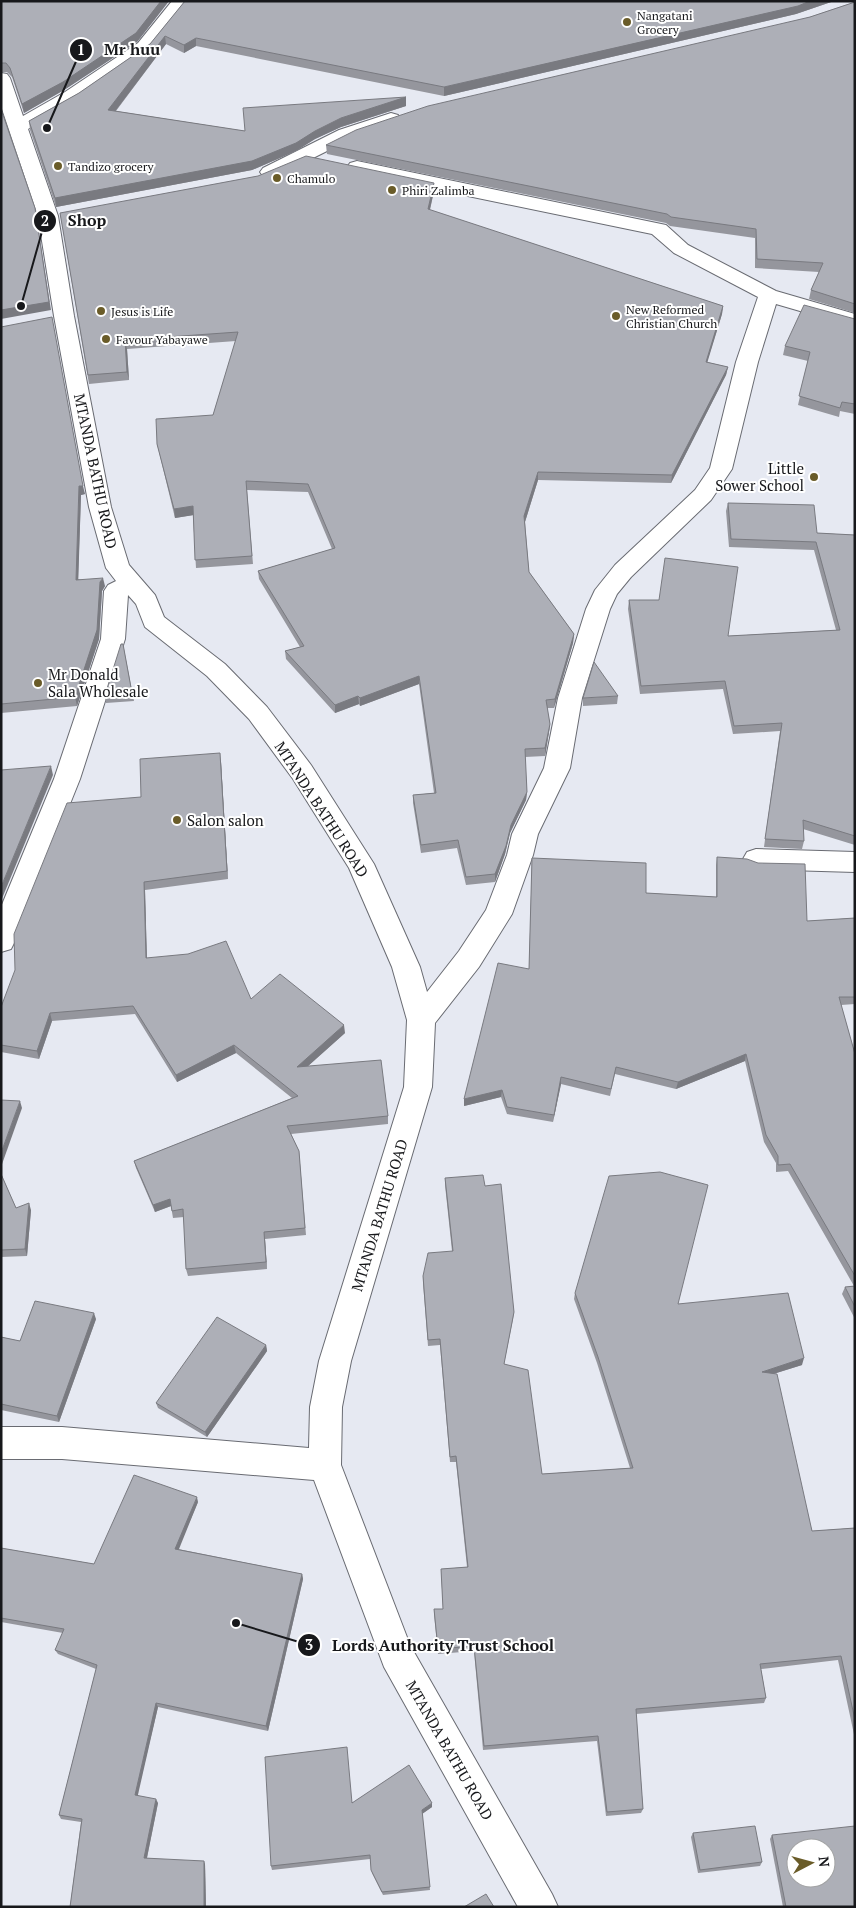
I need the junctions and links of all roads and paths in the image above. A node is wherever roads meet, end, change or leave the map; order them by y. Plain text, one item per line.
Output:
1 (182, 1) edge
2 (1, 78) edge
3 (412, 112) edge
4 (19, 126) junction
5 (304, 158) junction
6 (252, 178) edge
7 (769, 295) junction
8 (855, 321) edge
9 (132, 583) junction
10 (756, 859) dead end
11 (855, 862) edge
12 (1, 941) edge
13 (420, 1020) junction
14 (1, 1443) edge
15 (325, 1465) junction
16 (539, 1907) edge

1 - 4 street
2 - 4 street, MTANDA BATHU ROAD
3 - 5 street
4 - 9 street, MTANDA BATHU ROAD
5 - 6 street
5 - 7 street
7 - 8 street
7 - 13 street
9 - 12 street
9 - 13 street, MTANDA BATHU ROAD
10 - 11 street
13 - 15 street, MTANDA BATHU ROAD
14 - 15 street
15 - 16 street, MTANDA BATHU ROAD

